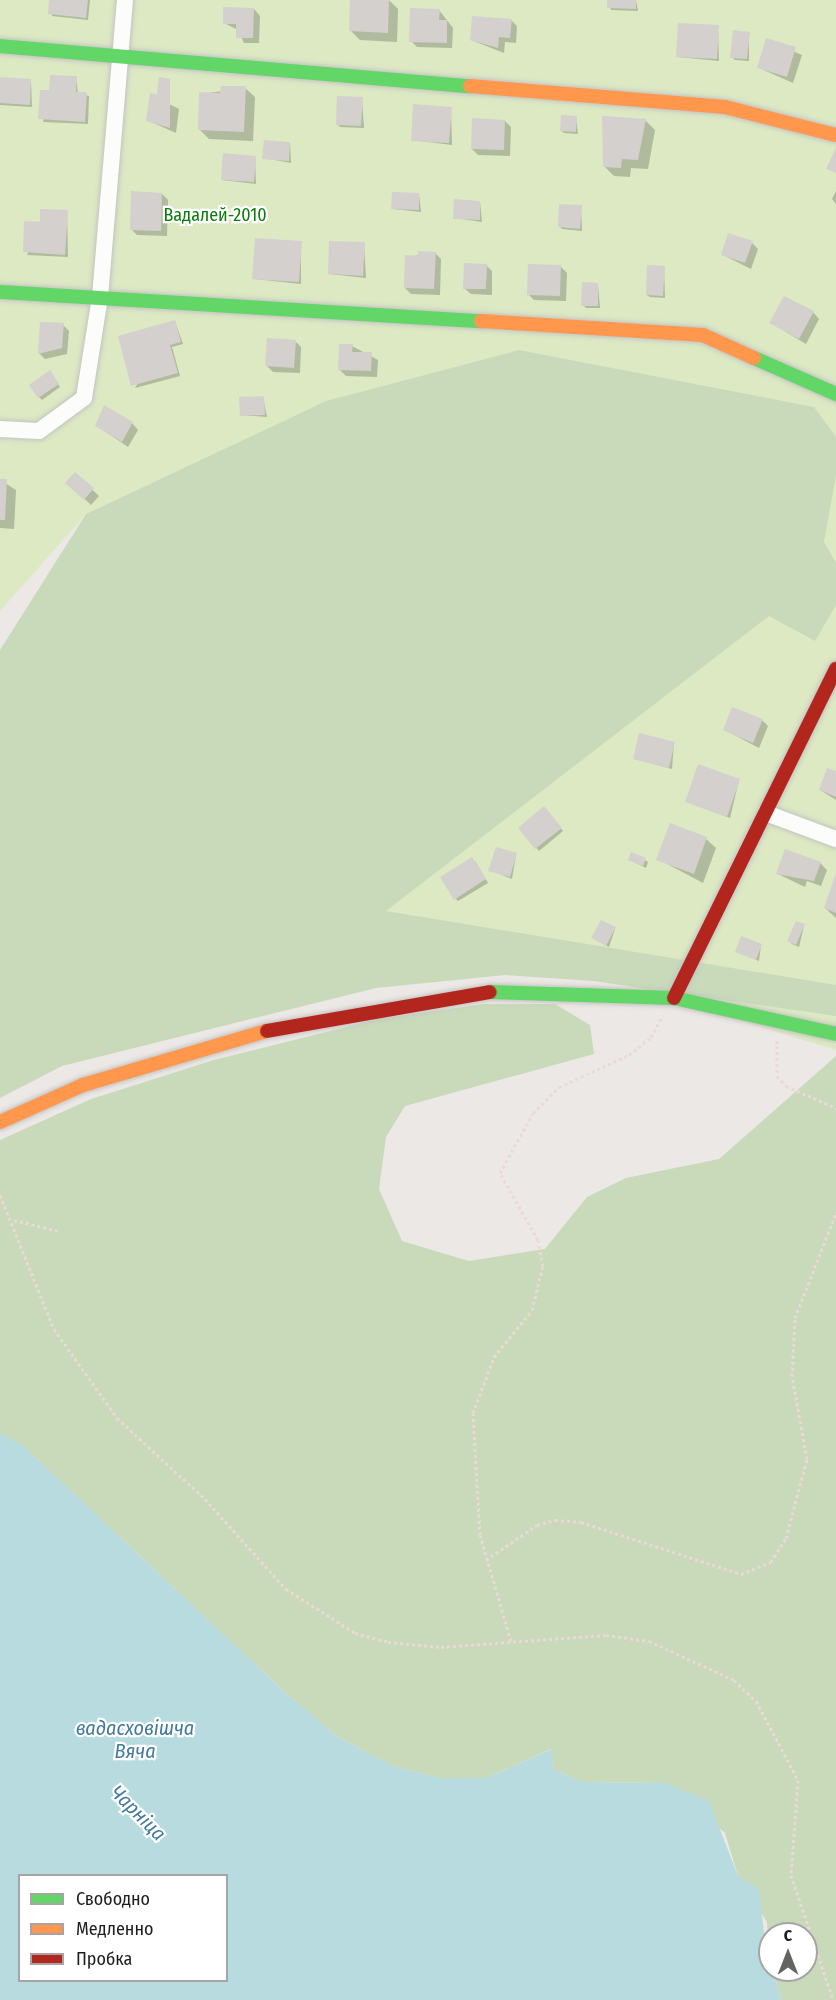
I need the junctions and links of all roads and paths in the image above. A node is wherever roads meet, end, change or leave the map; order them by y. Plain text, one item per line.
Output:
1 (124, 0) edge
2 (0, 46) edge
3 (120, 53) junction
4 (836, 135) edge
5 (0, 292) edge
6 (100, 297) junction
7 (836, 394) edge
8 (0, 429) edge
9 (834, 678) edge
10 (766, 813) junction
11 (836, 839) edge
12 (674, 998) junction
13 (779, 1021) junction
14 (836, 1034) edge
15 (836, 1108) edge
16 (0, 1122) edge
17 (0, 1195) edge
18 (836, 1213) edge
19 (14, 1221) junction
20 (58, 1231) dead end
21 (486, 1560) junction
22 (511, 1641) junction
23 (832, 2000) edge

1 - 3 street
2 - 3 street
3 - 4 street
3 - 6 street
5 - 6 street
6 - 7 street
6 - 8 street
9 - 10 street
10 - 11 street
10 - 12 street
12 - 13 street
12 - 16 street
12 - 21 path
13 - 14 street
13 - 15 path
17 - 19 path
18 - 21 path
19 - 20 path
19 - 22 path
21 - 22 path
22 - 23 path

